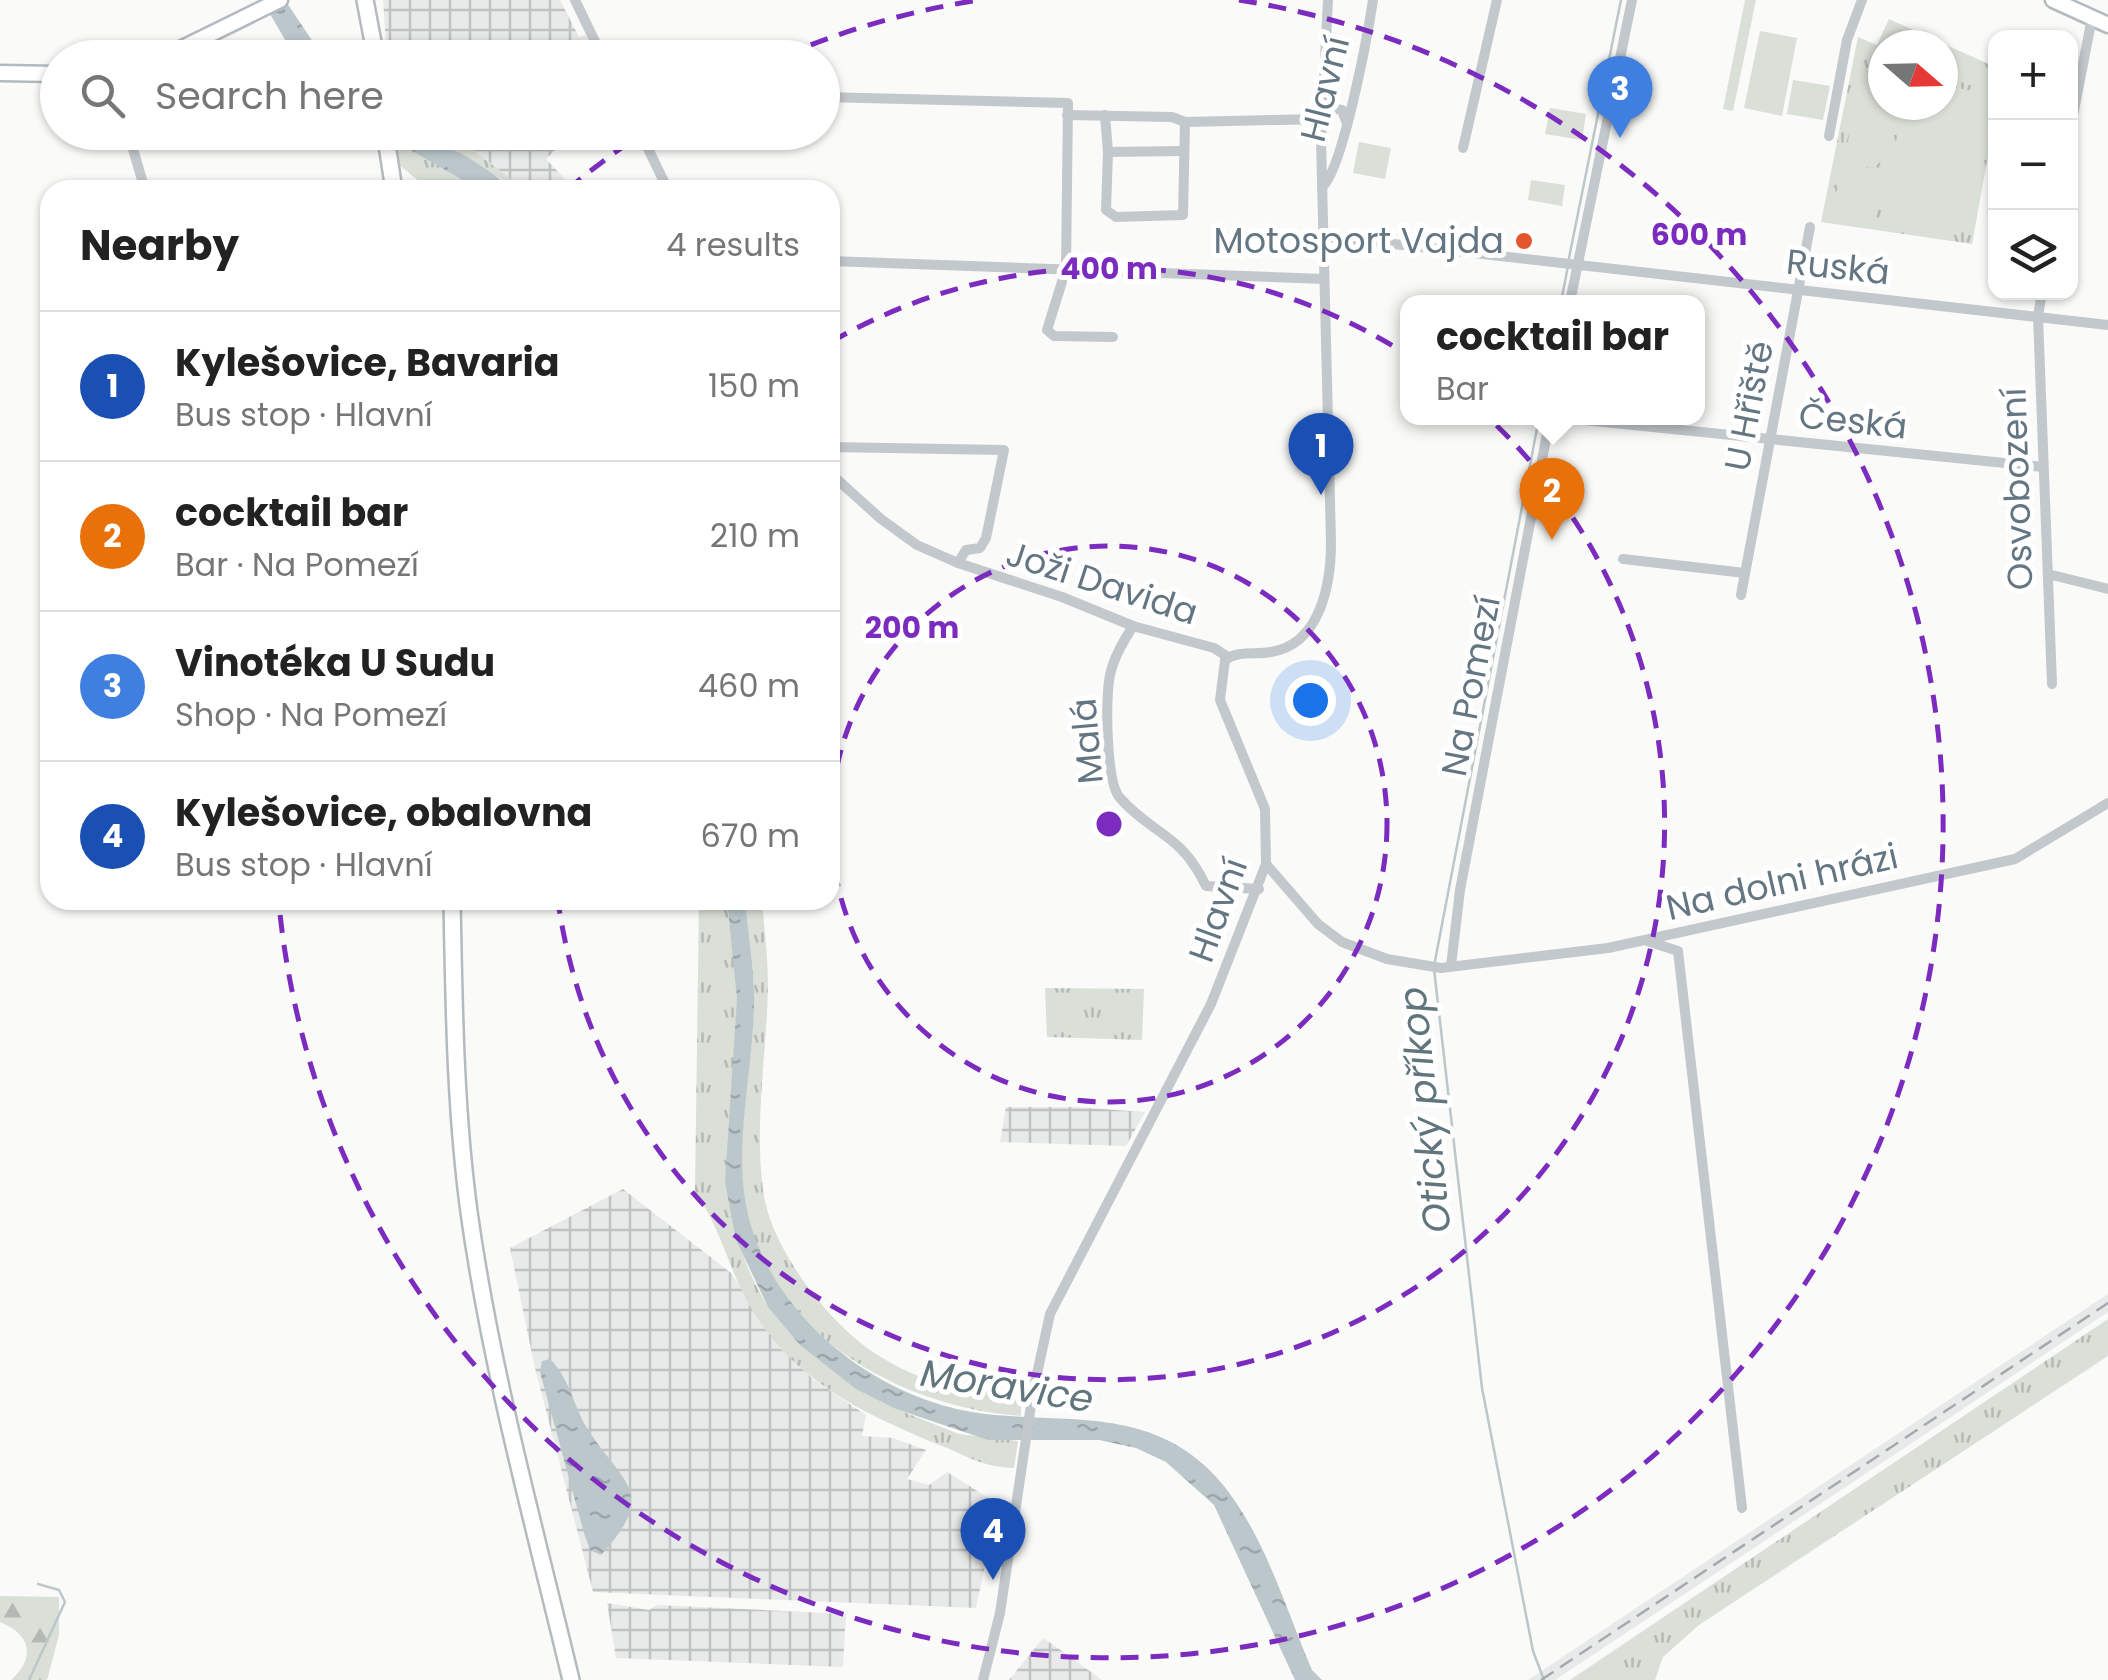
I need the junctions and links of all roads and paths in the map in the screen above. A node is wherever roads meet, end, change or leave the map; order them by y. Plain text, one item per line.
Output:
1 (280, 0) edge
2 (365, 0) edge
3 (376, 0) edge
4 (575, 0) edge
5 (1328, 0) edge
6 (1372, 0) edge
7 (1497, 0) edge
8 (1632, 0) edge
9 (1862, 0) edge
10 (2053, 0) edge
11 (2092, 18) junction
12 (2108, 25) edge
13 (200, 40) edge
14 (373, 40) edge
15 (377, 40) edge
16 (594, 40) edge
17 (0, 72) edge
18 (40, 73) edge
19 (840, 98) edge
20 (1322, 106) junction
21 (1068, 115) junction
22 (1105, 115) junction
23 (1321, 119) junction
24 (2072, 120) edge
25 (1185, 122) junction
26 (1345, 126) junction
27 (1829, 136) dead end
28 (1321, 140) junction
29 (1464, 148) dead end
30 (133, 150) edge
31 (388, 150) edge
32 (649, 150) edge
33 (1182, 151) junction
34 (1108, 152) junction
35 (141, 180) edge
36 (392, 180) edge
37 (663, 180) edge
38 (1322, 187) junction
39 (1810, 227) dead end
40 (1323, 236) junction
41 (840, 261) edge
42 (1570, 264) junction
43 (1066, 270) junction
44 (1324, 278) junction
45 (1799, 290) junction
46 (1570, 295) edge
47 (2041, 300) edge
48 (2038, 316) junction
49 (2108, 325) edge
50 (1113, 337) dead end
51 (1549, 425) edge
52 (1672, 425) edge
53 (1771, 440) junction
54 (840, 447) edge
55 (2043, 467) junction
56 (840, 482) edge
57 (1622, 559) dead end
58 (958, 563) junction
59 (1746, 572) junction
60 (2048, 574) junction
61 (2108, 588) edge
62 (1741, 596) dead end
63 (1133, 626) junction
64 (1228, 658) junction
65 (2052, 684) dead end
66 (2108, 803) edge
67 (1266, 864) junction
68 (1259, 889) junction
69 (452, 910) edge
70 (1646, 940) junction
71 (1440, 967) junction
72 (1742, 1508) dead end
73 (571, 1680) edge
74 (982, 1680) edge

1 - 13 main road
2 - 14 main road
3 - 15 main road
4 - 16 street
5 - 20 street, Hlavní
6 - 26 street, Hlavní
7 - 29 street
8 - 42 street
9 - 27 street
10 - 11 main road
11 - 12 main road
11 - 24 street
17 - 18 main road
19 - 21 street
20 - 23 street, Hlavní
20 - 26 street
21 - 22 street, Hlavní
21 - 43 street
22 - 25 street, Hlavní
22 - 34 street
23 - 25 street, Hlavní
23 - 28 street, Hlavní
25 - 33 street
26 - 28 street
26 - 38 street, Hlavní
28 - 38 street, Hlavní
30 - 35 street
31 - 36 main road
32 - 37 street
33 - 34 street
33 - 34 street
38 - 40 street, Hlavní
39 - 45 street, U Hřiště
40 - 42 street, Ruská
40 - 44 street, Hlavní
41 - 43 street
42 - 45 street, Ruská
42 - 46 street
43 - 44 street
43 - 50 street
44 - 64 street, Hlavní
45 - 48 street, Ruská
45 - 53 street, U Hřiště
47 - 48 street, Osvobození
48 - 49 street, Ruská
48 - 55 street, Osvobození
51 - 71 street, Na Pomezí
52 - 53 street, Česká
53 - 55 street, Česká
53 - 59 street, U Hřiště
54 - 58 street, Joži Davida
55 - 60 street, Osvobození
56 - 58 street, Joži Davida
57 - 59 street
58 - 63 street, Joži Davida
59 - 62 street, U Hřiště
60 - 61 street
60 - 65 street, Osvobození
63 - 64 street, Joži Davida
63 - 68 street, Malá
64 - 67 street, Hlavní
66 - 70 street, Na dolni hrázi
67 - 68 street, Hlavní
67 - 71 street
68 - 74 street, Hlavní
69 - 73 main road
70 - 71 street, Na dolni hrázi
70 - 72 street

